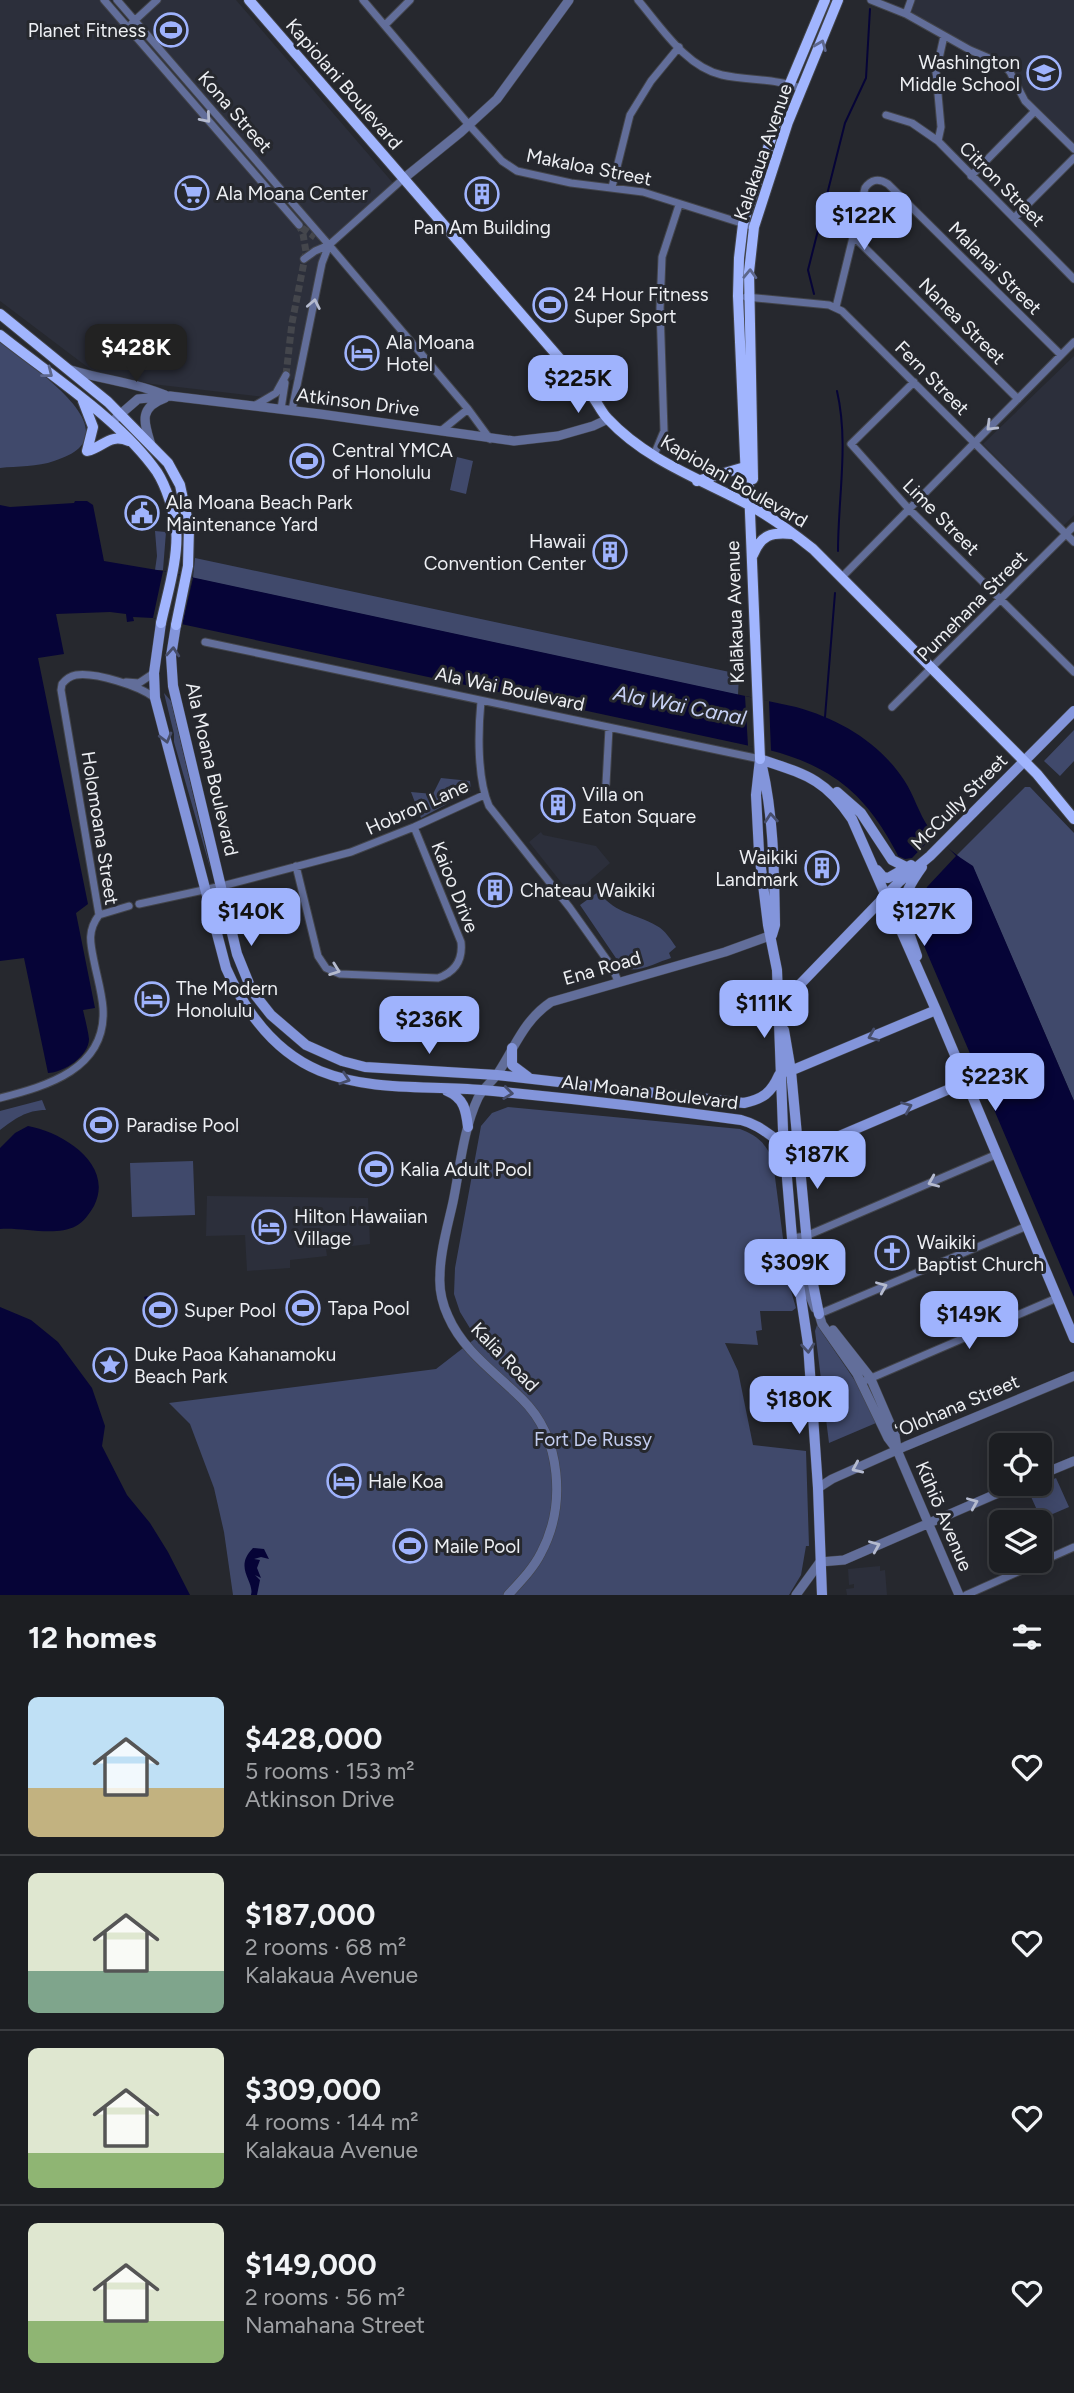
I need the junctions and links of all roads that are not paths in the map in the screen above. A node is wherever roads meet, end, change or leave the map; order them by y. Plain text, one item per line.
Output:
1 (104, 0) edge
2 (157, 0) edge
3 (249, 0) edge
4 (363, 0) edge
5 (410, 0) edge
6 (569, 0) edge
7 (638, 0) edge
8 (825, 0) edge
9 (838, 0) edge
10 (871, 0) edge
11 (911, 0) edge
12 (123, 2) edge
13 (115, 13) junction
14 (906, 14) junction
15 (135, 20) junction
16 (385, 25) junction
17 (128, 27) junction
18 (944, 36) junction
19 (679, 47) junction
20 (790, 83) junction
21 (802, 89) junction
22 (1035, 111) junction
23 (886, 115) dead end
24 (468, 125) junction
25 (938, 141) junction
26 (1074, 149) edge
27 (1074, 158) edge
28 (971, 176) junction
29 (403, 179) junction
30 (612, 187) junction
31 (679, 205) junction
32 (1014, 218) junction
33 (299, 225) tunnel mouth
34 (749, 225) junction
35 (853, 236) junction
36 (315, 237) tunnel mouth
37 (329, 245) junction
38 (304, 259) dead end
39 (1074, 279) edge
40 (744, 297) junction
41 (835, 307) junction
42 (0, 314) edge
43 (0, 335) edge
44 (1074, 342) edge
45 (1061, 355) junction
46 (69, 370) junction
47 (914, 382) junction
48 (170, 396) junction
49 (1018, 399) junction
50 (83, 401) junction
51 (254, 406) junction
52 (281, 409) junction
53 (468, 409) junction
54 (292, 410) junction
55 (121, 414) junction
56 (608, 419) junction
57 (110, 422) junction
58 (442, 430) junction
59 (490, 439) junction
60 (131, 442) junction
61 (974, 442) junction
62 (152, 445) junction
63 (654, 455) junction
64 (745, 467) junction
65 (697, 481) junction
66 (749, 488) junction
67 (749, 505) junction
68 (908, 508) junction
69 (1074, 526) edge
70 (794, 534) junction
71 (1066, 534) junction
72 (1074, 542) edge
73 (750, 561) junction
74 (842, 577) junction
75 (1002, 600) junction
76 (161, 623) joint
77 (176, 625) joint
78 (205, 642) dead end
79 (932, 669) junction
80 (1074, 672) edge
81 (154, 673) junction
82 (118, 682) junction
83 (155, 698) junction
84 (481, 701) junction
85 (892, 707) dead end
86 (1074, 711) edge
87 (609, 728) junction
88 (760, 759) junction
89 (1024, 762) junction
90 (805, 774) junction
91 (606, 784) dead end
92 (1050, 789) junction
93 (484, 795) junction
94 (1074, 808) edge
95 (1074, 818) edge
96 (414, 828) junction
97 (930, 856) junction
98 (870, 859) junction
99 (296, 866) junction
100 (902, 868) junction
101 (222, 886) junction
102 (205, 889) junction
103 (886, 899) junction
104 (139, 904) dead end
105 (129, 906) dead end
106 (99, 915) junction
107 (772, 935) junction
108 (618, 981) junction
109 (780, 1005) junction
110 (936, 1010) junction
111 (512, 1048) junction
112 (791, 1071) junction
113 (497, 1075) junction
114 (779, 1075) junction
115 (531, 1079) junction
116 (966, 1082) junction
117 (440, 1088) junction
118 (483, 1090) junction
119 (0, 1098) edge
120 (468, 1127) junction
121 (784, 1145) junction
122 (798, 1149) junction
123 (996, 1155) junction
124 (1027, 1226) junction
125 (806, 1236) junction
126 (792, 1238) junction
127 (797, 1267) junction
128 (1057, 1298) junction
129 (819, 1314) junction
130 (1074, 1338) edge
131 (1074, 1376) edge
132 (866, 1380) junction
133 (897, 1450) junction
134 (1074, 1461) edge
135 (1052, 1470) edge
136 (818, 1488) junction
137 (991, 1496) edge
138 (927, 1523) junction
139 (1074, 1547) edge
140 (821, 1562) junction
141 (508, 1595) edge
142 (796, 1595) edge
143 (822, 1595) edge
144 (958, 1595) edge
145 (966, 1595) edge

1 - 13 street, Kona Street
2 - 15 street
3 - 29 main road, Kapiolani Boulevard
4 - 16 street, Makaloa Street
5 - 16 street
6 - 24 street
7 - 19 street
8 - 20 main road, Kalakaua Avenue
21 -> 9 main road, Kalakaua Avenue
10 - 14 street
11 - 14 street
12 - 13 street
12 - 15 street, Kona Street
13 - 17 street, Kona Street
14 - 18 street
15 - 17 street
15 - 37 street, Kona Street
16 - 24 street, Makaloa Street
17 -> 33 street, Kona Street
18 - 22 street
18 - 25 street
19 - 20 street
19 - 30 street
20 - 21 street
20 - 34 main road, Kalakaua Avenue
21 - 34 main road, Kalakaua Avenue
22 - 26 street
22 - 28 street
23 - 25 street, Citron Street
24 - 29 street
24 - 30 street, Makaloa Street
25 - 28 street, Citron Street
27 - 32 street
28 - 32 street, Citron Street
29 - 37 street
29 - 56 main road, Kapiolani Boulevard
30 - 31 street, Makaloa Street
31 - 34 street, Makaloa Street
31 - 63 street
32 - 39 street, Citron Street
34 - 40 main road, Kalakaua Avenue
35 - 41 street
35 - 45 street, Malanai Street
35 - 49 street, Nanea Street
36 - 37 street, Kona Street
37 - 38 street
37 - 53 street, Kona Street
54 -> 37 street
40 - 41 street
40 - 64 main road, Kalakaua Avenue
40 - 66 main road, Kalakaua Avenue
41 - 47 street, Fern Street
42 - 46 main road, Ala Moana Boulevard
43 -> 50 main road, Ala Moana Boulevard
44 - 45 street
45 - 49 street
46 - 48 street
46 - 55 main road, Ala Moana Boulevard
47 - 61 street, Fern Street
47 - 68 street, Lime Street
48 - 51 street, Atkinson Drive
48 - 55 street, Atkinson Drive
48 - 62 street
49 -> 61 street
50 - 57 main road, Ala Moana Boulevard
50 - 60 main road
51 - 52 street, Atkinson Drive
51 - 52 street
52 - 54 street, Atkinson Drive
53 - 58 street
53 - 59 street, Kona Street
54 - 58 street, Atkinson Drive
55 - 57 street, Atkinson Drive
55 - 62 main road, Ala Moana Boulevard
56 - 59 street, Atkinson Drive
56 - 63 main road, Kapiolani Boulevard
57 - 60 main road, Ala Moana Boulevard
58 - 59 street, Atkinson Drive
60 - 76 main road, Ala Moana Boulevard
61 - 68 street
61 - 71 street, Fern Street
62 - 77 main road, Ala Moana Boulevard
63 - 65 main road, Kapiolani Boulevard
64 - 65 main road
64 - 66 main road, Kalakaua Avenue
65 - 67 main road, Kapiolani Boulevard
66 - 67 main road, Kalakaua Avenue
67 - 70 main road, Kapiolani Boulevard
67 - 73 main road, Kalākaua Avenue
68 - 74 street
68 - 75 street, Lime Street
69 - 71 street, Pumehana Street
70 - 73 main road
70 - 74 main road, Kapiolani Boulevard
71 - 72 street, Fern Street
71 - 75 street, Pumehana Street
73 - 88 main road, Kalākaua Avenue
74 - 79 main road, Kapiolani Boulevard
75 - 79 street, Pumehana Street
75 - 80 street, Lime Street
76 - 81 main road, Ala Moana Boulevard
101 -> 77 main road, Ala Moana Boulevard
78 - 84 street, Ala Wai Boulevard
79 - 85 street, Pumehana Street
79 - 89 main road, Kapiolani Boulevard
81 - 82 street, Holomoana Street
81 - 83 main road, Ala Moana Boulevard
82 - 83 street, Holomoana Street
82 - 106 street, Holomoana Street
83 -> 102 main road, Ala Moana Boulevard
84 - 87 street, Ala Wai Boulevard
84 - 93 street
86 - 89 main road, McCully Street
87 - 88 street, Ala Wai Boulevard
87 - 91 street
88 - 90 main road, Ala Wai Boulevard
88 - 107 main road
89 - 92 main road, Kapiolani Boulevard
89 - 97 main road, McCully Street
90 - 98 main road, Ala Wai Boulevard
90 - 100 main road
92 - 94 main road, Kapiolani Boulevard
92 - 95 main road, Kapiolani Boulevard
93 - 96 street, Hobron Lane
93 - 108 street, Hobron Lane
96 - 99 street, Hobron Lane
99 -> 96 street, Kaioo Drive
97 - 100 main road
97 - 103 main road, McCully Street
97 - 110 main road
98 - 100 main road
98 - 103 main road, Ala Wai Boulevard
99 - 101 street, Hobron Lane
101 - 102 street, Hobron Lane
101 - 113 main road, Ala Moana Boulevard
102 - 104 street, Hobron Lane
102 -> 117 main road, Ala Moana Boulevard
103 - 109 main road, McCully Street
103 - 110 main road, Ala Wai Boulevard
105 - 106 street
106 - 119 street, Holomoana Street
107 - 108 street, Ena Road
107 - 109 main road
108 - 111 street, Ena Road
109 - 112 main road
109 - 114 main road
110 -> 112 main road
110 - 116 main road, Ala Wai Boulevard
111 - 113 street, Ena Road
111 - 115 main road
112 - 114 main road
112 - 122 main road
113 - 115 main road, Ala Moana Boulevard
113 - 118 street, Ena Road
114 - 115 main road, Ala Moana Boulevard
114 - 121 main road
122 -> 116 main road
116 - 123 main road, Ala Wai Boulevard
117 - 118 main road, Ala Moana Boulevard
117 - 120 main road
118 - 120 street, Kalia Road
118 -> 121 main road, Ala Moana Boulevard
120 - 141 street, Kalia Road
121 - 122 main road, Ala Moana Boulevard
121 - 126 main road
122 - 125 main road
123 - 124 main road, Ala Wai Boulevard
123 -> 125 street
124 - 128 main road, Ala Wai Boulevard
129 -> 124 street
125 - 126 street
125 - 129 main road
126 - 127 main road
127 - 129 street, Kūhiō Avenue
127 -> 136 main road
128 - 130 main road, Ala Wai Boulevard
128 - 132 street
129 - 132 street, Kūhiō Avenue
131 - 133 street, ʻOlohana Street
132 - 133 street, Kūhiō Avenue
133 -> 136 street, ʻOlohana Street
133 - 138 street, Kūhiō Avenue
134 - 135 street
136 - 140 main road
138 -> 137 street
140 -> 138 street
138 - 144 street, Kūhiō Avenue
139 - 145 street
140 - 142 street
140 - 143 main road

